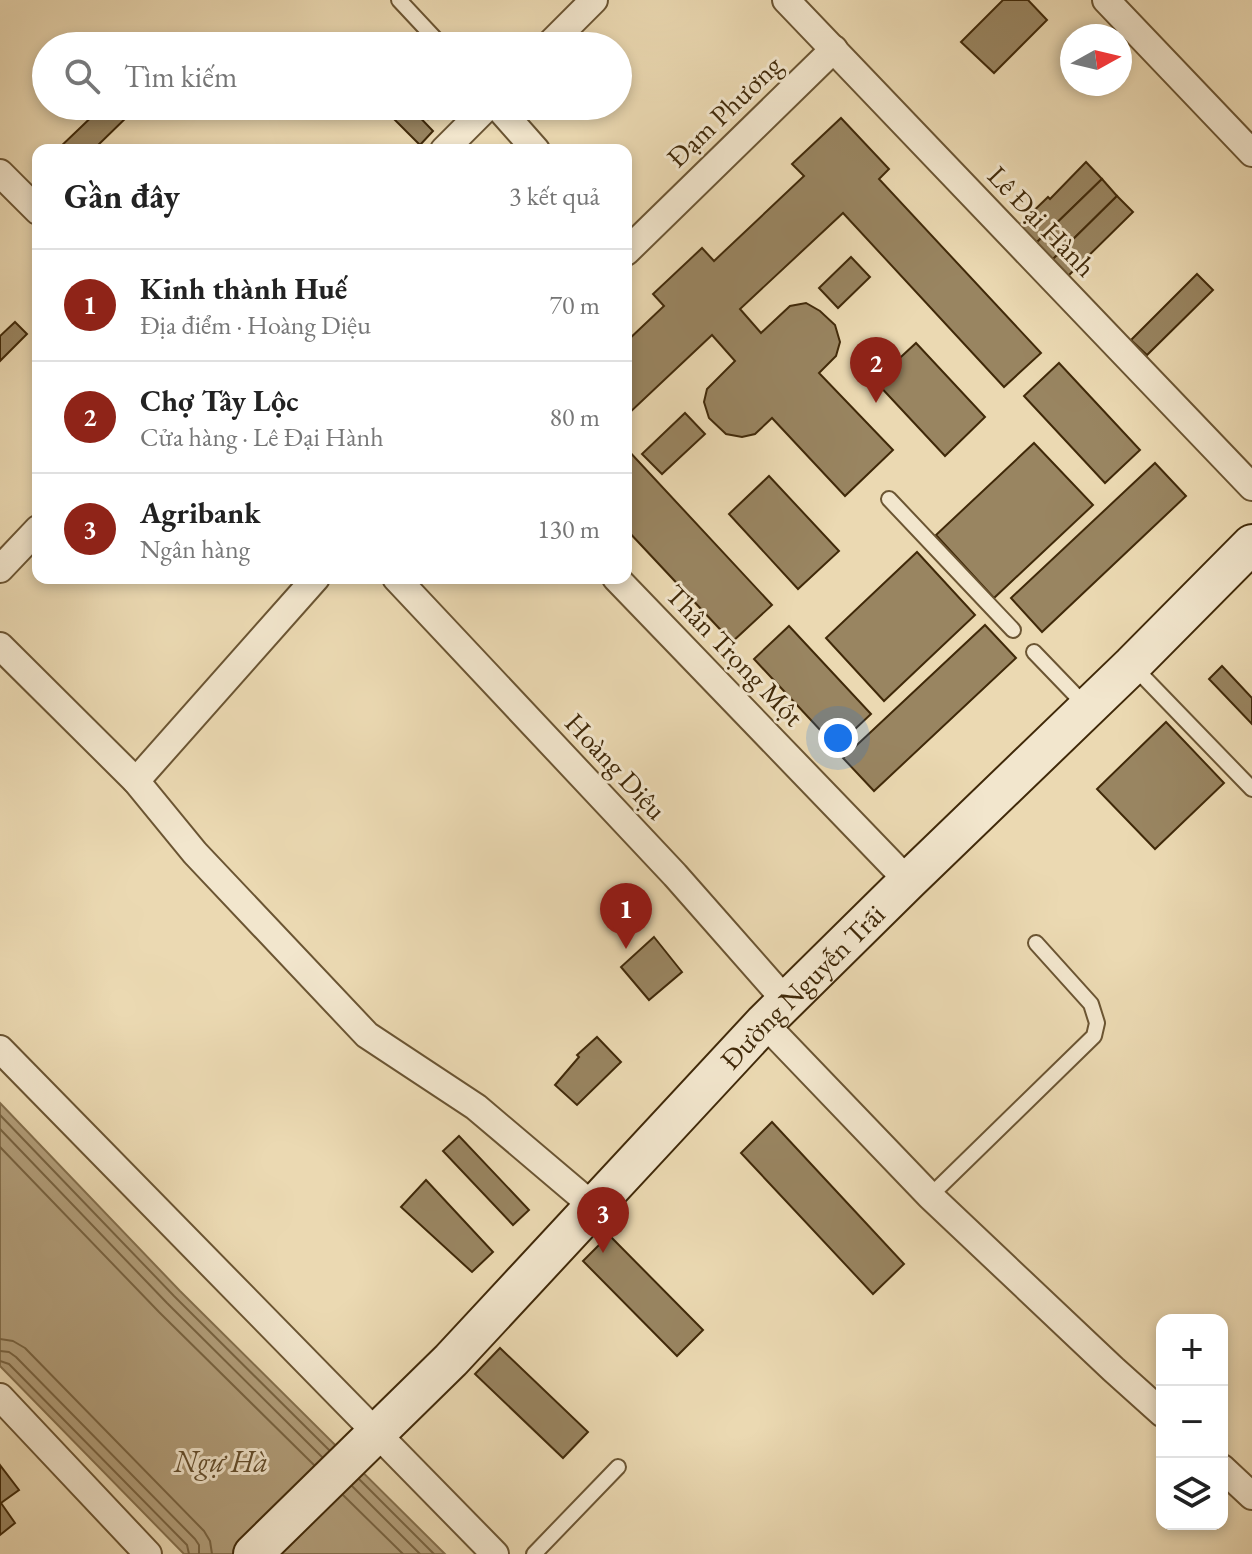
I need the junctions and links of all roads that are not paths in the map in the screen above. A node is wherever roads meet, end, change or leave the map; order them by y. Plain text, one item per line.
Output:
1 (399, 0) edge
2 (786, 0) edge
3 (581, 4) edge
4 (1119, 4) edge
5 (429, 32) edge
6 (559, 32) edge
7 (834, 49) junction
8 (474, 120) edge
9 (509, 120) edge
10 (450, 144) edge
11 (531, 144) edge
12 (1252, 153) edge
13 (0, 173) edge
14 (32, 205) edge
15 (632, 246) edge
16 (1252, 487) edge
17 (889, 499) dead end
18 (32, 535) edge
19 (1252, 544) edge
20 (0, 569) edge
21 (311, 584) edge
22 (402, 584) edge
23 (622, 584) edge
24 (1013, 630) dead end
25 (0, 646) edge
26 (1034, 652) dead end
27 (1132, 665) junction
28 (1088, 708) junction
29 (136, 781) junction
30 (1252, 789) edge
31 (908, 881) junction
32 (1036, 943) dead end
33 (775, 1012) junction
34 (0, 1049) edge
35 (930, 1196) junction
36 (594, 1207) junction
37 (0, 1397) edge
38 (1156, 1408) edge
39 (371, 1437) junction
40 (618, 1467) dead end
41 (1228, 1474) edge
42 (1252, 1496) edge
43 (148, 1554) edge
44 (253, 1554) edge
45 (495, 1554) edge
46 (534, 1554) edge

1 - 5 lane
2 - 7 street, Lê Đại Hành
3 - 6 street
4 - 12 street
7 - 15 street, Đạm Phương
7 - 16 street, Lê Đại Hành
8 - 10 street
9 - 11 street
13 - 14 street
17 - 24 lane
18 - 20 street
19 - 27 main road, Đường Nguyễn Trãi
21 - 29 street
22 - 33 street, Hoàng Diệu
23 - 31 street, Thân Trọng Một
25 - 29 street
26 - 28 lane
27 - 28 main road, Đường Nguyễn Trãi
27 - 30 lane
28 - 31 main road, Đường Nguyễn Trãi
29 - 36 street
31 - 33 main road, Đường Nguyễn Trãi
32 - 35 lane
33 - 35 street, Hoàng Diệu
33 - 36 main road, Đường Nguyễn Trãi
34 - 39 street
35 - 38 street, Hoàng Diệu
36 - 39 main road, Đường Nguyễn Trãi
37 - 43 street
39 - 44 main road, Đường Nguyễn Trãi
39 - 45 street
40 - 46 lane
41 - 42 street

